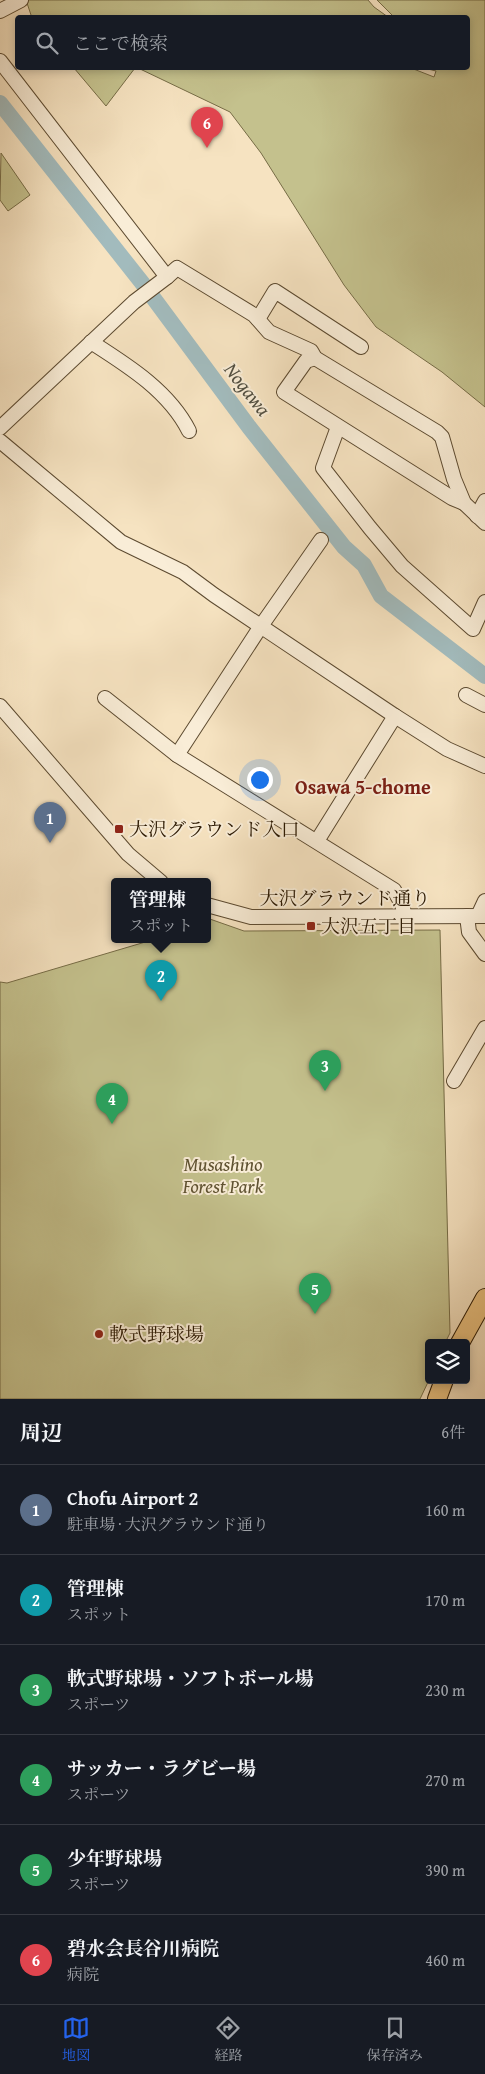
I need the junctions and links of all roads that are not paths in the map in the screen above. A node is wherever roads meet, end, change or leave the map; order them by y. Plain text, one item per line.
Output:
1 (21, 0) edge
2 (0, 11) edge
3 (0, 61) edge
4 (165, 278) junction
5 (258, 320) junction
6 (91, 342) junction
7 (361, 347) dead end
8 (316, 358) junction
9 (338, 427) junction
10 (0, 428) edge
11 (188, 431) dead end
12 (0, 441) edge
13 (485, 501) edge
14 (464, 503) junction
15 (481, 519) edge
16 (321, 540) dead end
17 (485, 602) edge
18 (261, 626) junction
19 (466, 695) dead end
20 (105, 698) dead end
21 (485, 705) edge
22 (0, 706) edge
23 (395, 716) junction
24 (177, 755) junction
25 (485, 766) edge
26 (317, 842) junction
27 (156, 878) edge
28 (485, 901) edge
29 (211, 906) edge
30 (477, 916) edge
31 (405, 917) junction
32 (485, 954) edge
33 (485, 1028) edge
34 (454, 1081) dead end
35 (485, 1298) edge
36 (462, 1339) edge
37 (443, 1384) edge
38 (437, 1399) edge

1 - 2 street
3 - 4 street
4 - 5 street
4 - 6 street
5 - 7 street
5 - 8 street
6 - 10 street
6 - 11 street
8 - 9 street
8 - 14 street
9 - 14 street
9 - 17 street
12 - 18 street
13 - 15 street
14 - 15 street
16 - 18 street
18 - 23 street
18 - 24 street
19 - 21 street
20 - 24 street
22 - 27 street
23 - 25 street
23 - 26 street
24 - 26 street
26 - 31 street
28 - 30 street
29 - 31 street, 大沢グラウンド通り
30 - 31 street, 大沢グラウンド通り
30 - 32 street
33 - 34 street
35 - 36 main road
37 - 38 main road

